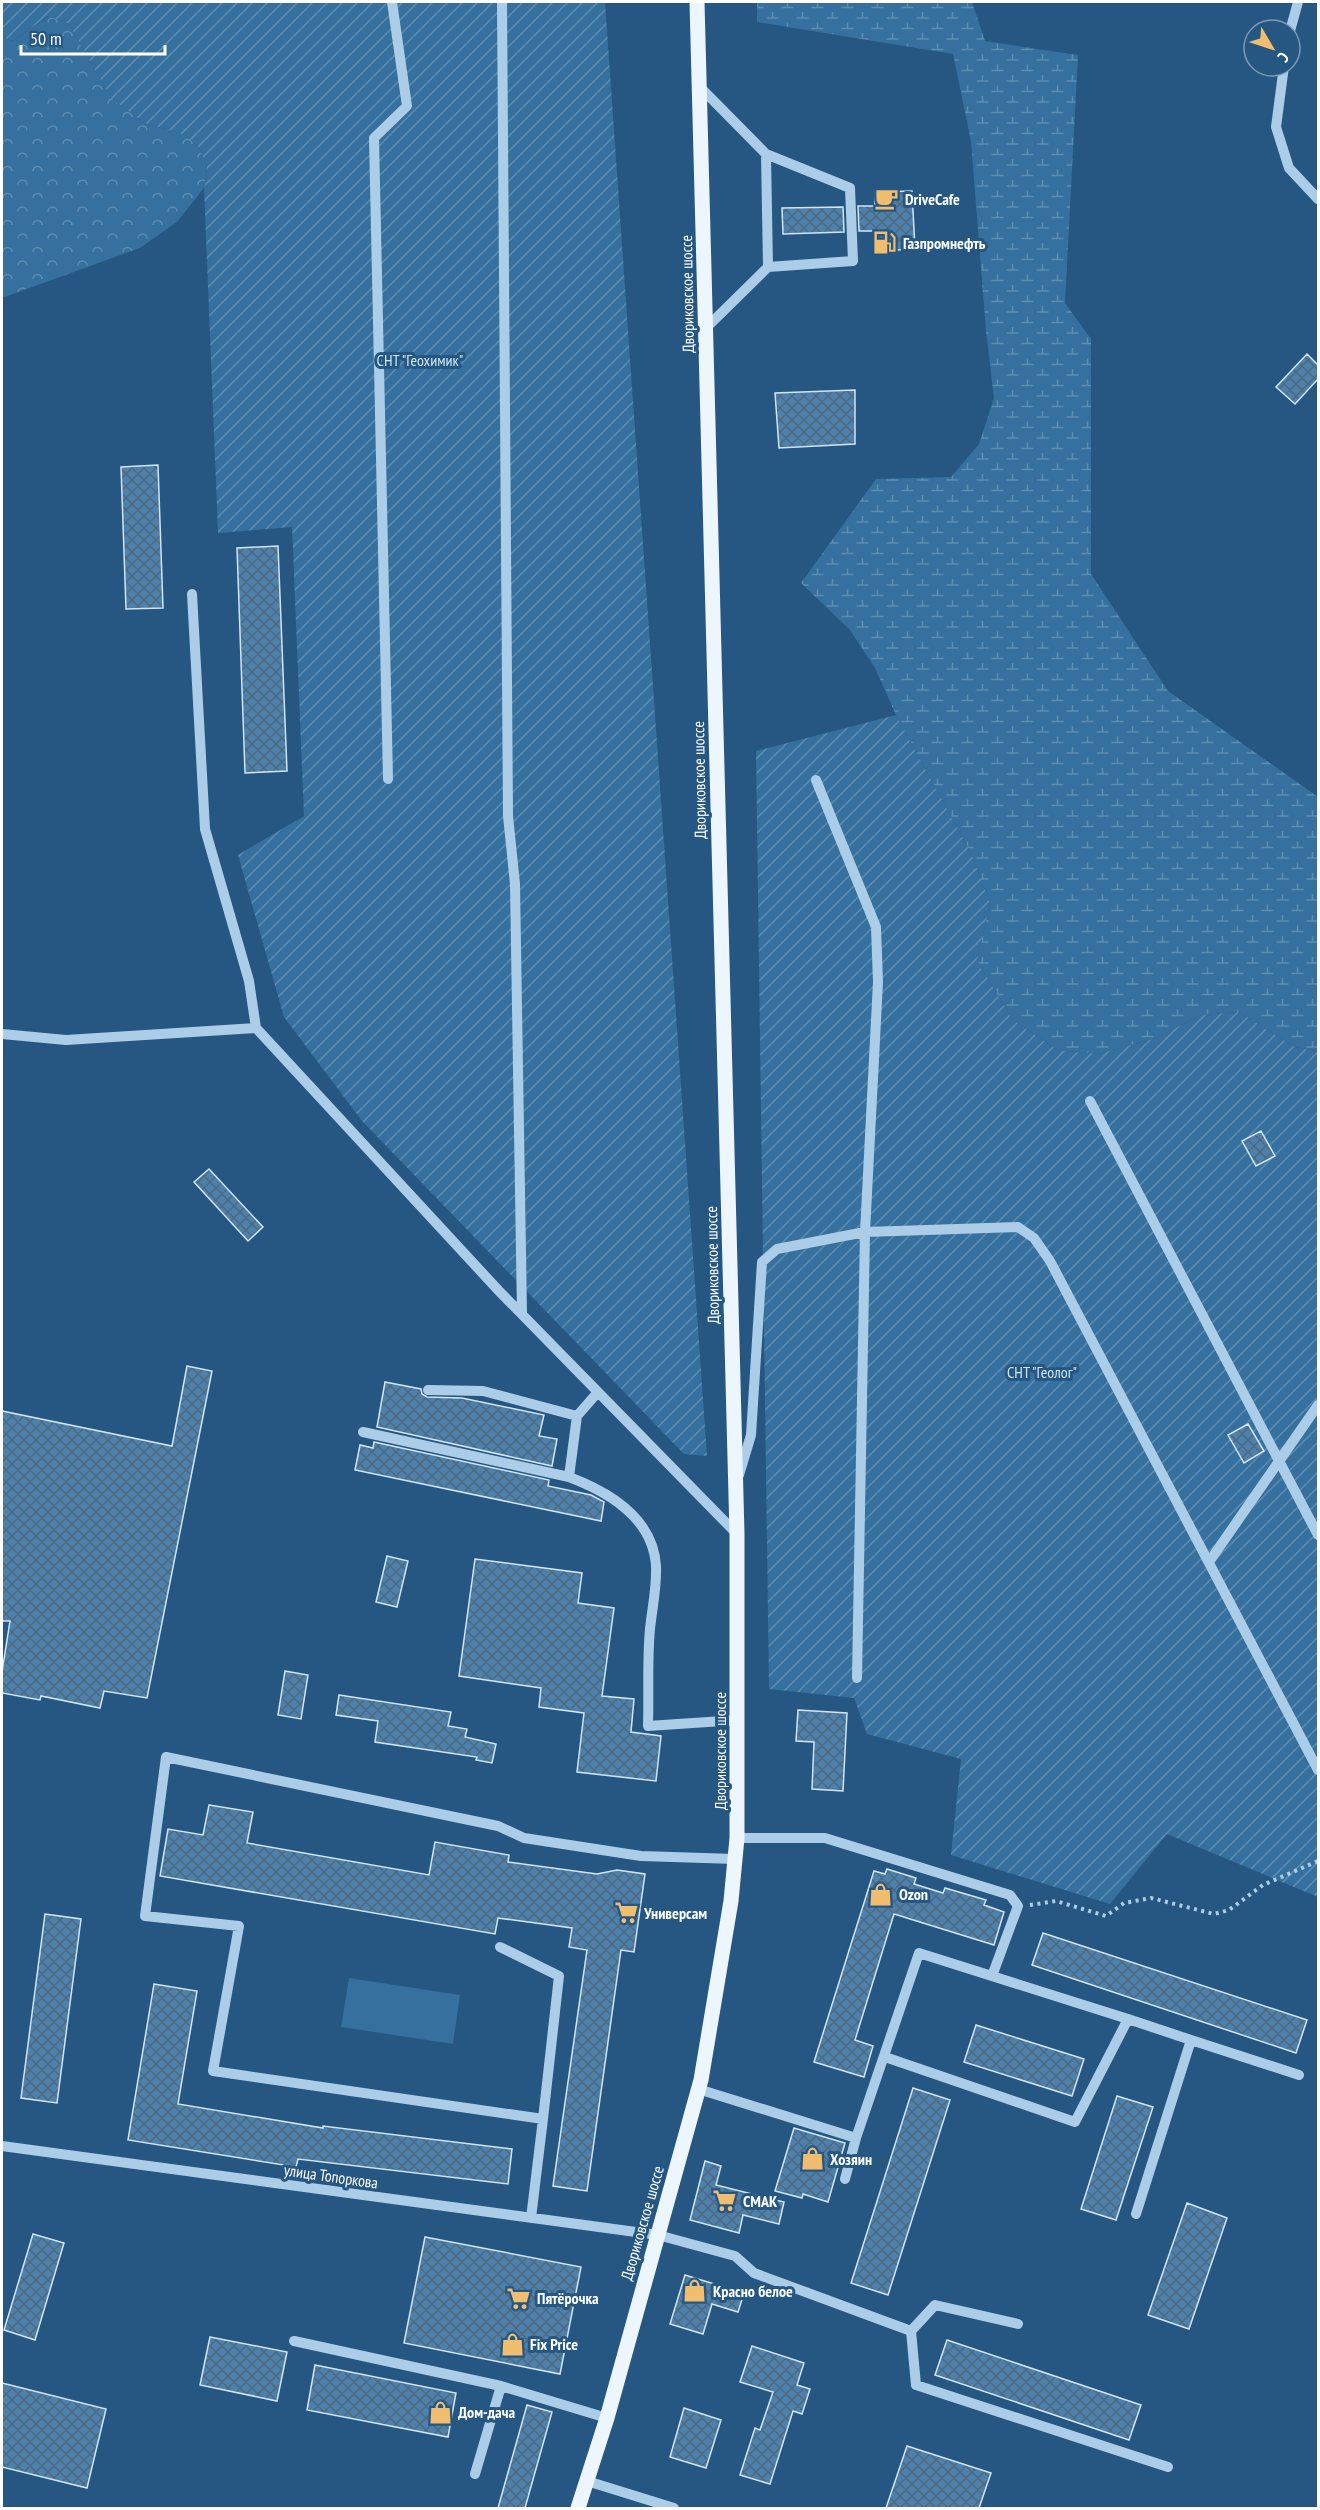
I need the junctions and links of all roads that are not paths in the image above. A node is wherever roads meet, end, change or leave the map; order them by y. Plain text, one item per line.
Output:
1 (392, 2) edge
2 (502, 2) edge
3 (697, 2) edge
4 (1298, 2) edge
5 (1294, 18) edge
6 (1282, 78) edge
7 (699, 87) junction
8 (766, 154) junction
9 (1318, 199) edge
10 (768, 267) junction
11 (706, 328) junction
12 (192, 594) dead end
13 (388, 779) dead end
14 (816, 780) dead end
15 (256, 1028) junction
16 (2, 1034) edge
17 (1090, 1101) dead end
18 (865, 1232) junction
19 (522, 1314) junction
20 (428, 1390) dead end
21 (598, 1392) junction
22 (1318, 1405) edge
23 (577, 1416) junction
24 (363, 1432) dead end
25 (1279, 1461) junction
26 (569, 1477) junction
27 (735, 1485) junction
28 (737, 1534) junction
29 (1318, 1535) edge
30 (1209, 1562) junction
31 (857, 1678) dead end
32 (738, 1720) junction
33 (1318, 1770) edge
34 (737, 1838) junction
35 (735, 1859) junction
36 (500, 1947) dead end
37 (992, 1976) junction
38 (1128, 2019) junction
39 (1191, 2040) junction
40 (885, 2057) junction
41 (1299, 2075) dead end
42 (698, 2089) junction
43 (543, 2118) junction
44 (856, 2138) junction
45 (2, 2146) edge
46 (844, 2179) dead end
47 (1136, 2214) dead end
48 (531, 2218) junction
49 (657, 2235) junction
50 (1018, 2324) dead end
51 (911, 2331) junction
52 (294, 2341) dead end
53 (501, 2386) junction
54 (608, 2418) junction
55 (1168, 2467) dead end
56 (475, 2474) dead end
57 (587, 2481) junction
58 (578, 2508) edge
59 (674, 2508) edge

1 - 13 street
2 - 19 street
3 - 7 main road, Двориковское шоссе
4 - 5 street
6 - 9 street
7 - 8 street
7 - 11 main road, Двориковское шоссе
8 - 10 street
8 - 10 street
10 - 11 street
11 - 27 main road, Двориковское шоссе
12 - 15 street
14 - 18 street
15 - 16 street
15 - 19 street
17 - 25 street
18 - 27 street
18 - 30 street
18 - 31 street
19 - 21 street
20 - 23 street
21 - 23 street
21 - 28 street
22 - 25 street
23 - 26 street
24 - 26 street
25 - 29 street
25 - 30 street
26 - 32 street
27 - 28 main road, Двориковское шоссе
28 - 32 main road, Двориковское шоссе
30 - 33 street
32 - 34 main road, Двориковское шоссе
34 - 35 main road, Двориковское шоссе
34 - 37 street
35 - 42 main road, Двориковское шоссе
35 - 43 street
36 - 43 street
37 - 38 street
37 - 40 street
38 - 39 street
38 - 40 street
39 - 41 street
39 - 47 street
40 - 44 street
42 - 44 street
42 - 49 main road, Двориковское шоссе
43 - 48 street
44 - 46 street
45 - 48 street, улица Топоркова
48 - 49 street, улица Топоркова
49 - 51 street, улица Топоркова
49 - 54 main road, Двориковское шоссе
50 - 51 street
51 - 55 street
52 - 53 street
53 - 54 street
53 - 56 street
54 - 57 main road, Двориковское шоссе
57 - 58 main road, Двориковское шоссе
57 - 59 street

